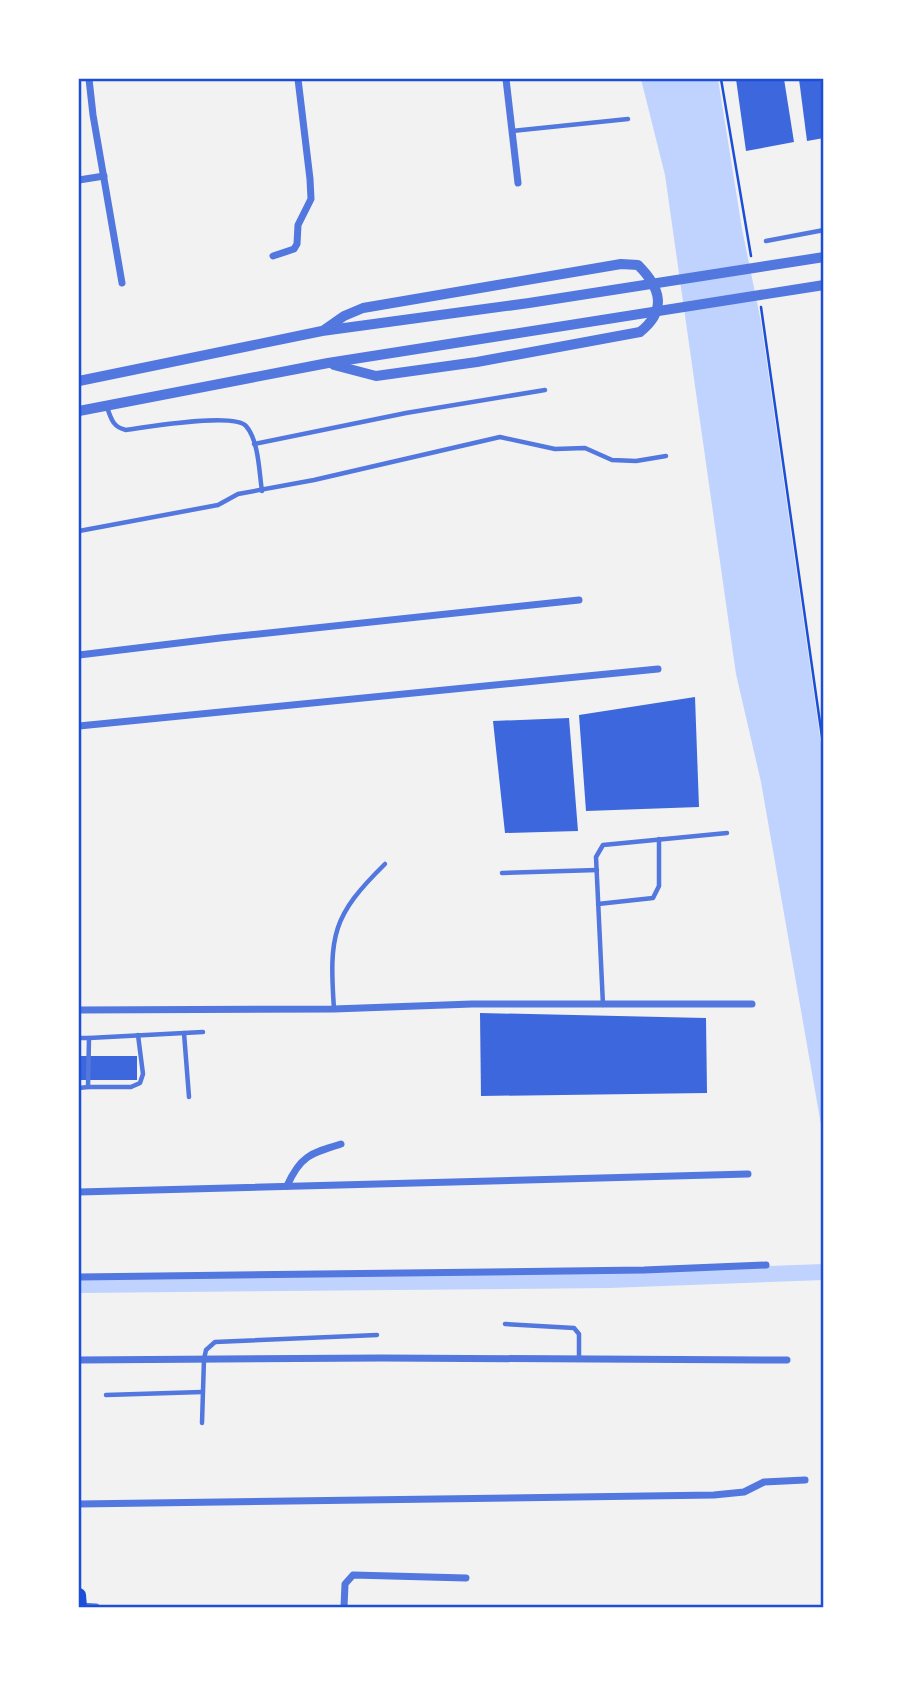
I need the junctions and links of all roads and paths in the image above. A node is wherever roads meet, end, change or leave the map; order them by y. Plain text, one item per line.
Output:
1 (89, 79) edge
2 (298, 79) edge
3 (506, 79) edge
4 (721, 79) edge
5 (628, 119) dead end
6 (512, 131) junction
7 (103, 176) junction
8 (79, 180) edge
9 (518, 183) dead end
10 (824, 230) edge
11 (766, 241) dead end
12 (273, 256) dead end
13 (824, 257) edge
14 (752, 262) dead end
15 (122, 283) dead end
16 (824, 285) edge
17 (759, 299) dead end
18 (322, 331) junction
19 (328, 363) junction
20 (79, 381) edge
21 (545, 390) dead end
22 (107, 406) junction
23 (79, 411) edge
24 (254, 444) junction
25 (666, 456) dead end
26 (261, 491) junction
27 (79, 531) edge
28 (579, 600) dead end
29 (79, 655) edge
30 (658, 669) dead end
31 (79, 726) edge
32 (824, 751) edge
33 (727, 832) dead end
34 (659, 839) junction
35 (385, 864) dead end
36 (597, 870) junction
37 (502, 873) dead end
38 (598, 904) junction
39 (752, 1004) dead end
40 (603, 1006) junction
41 (334, 1009) junction
42 (79, 1010) edge
43 (203, 1032) dead end
44 (184, 1033) junction
45 (138, 1035) junction
46 (79, 1038) edge
47 (89, 1038) junction
48 (88, 1087) junction
49 (79, 1088) edge
50 (189, 1097) dead end
51 (341, 1144) dead end
52 (748, 1174) dead end
53 (287, 1186) junction
54 (79, 1192) edge
55 (766, 1265) dead end
56 (79, 1277) edge
57 (505, 1324) dead end
58 (377, 1335) dead end
59 (204, 1359) junction
60 (579, 1359) junction
61 (79, 1360) edge
62 (787, 1360) dead end
63 (202, 1392) junction
64 (106, 1395) dead end
65 (202, 1423) dead end
66 (805, 1480) dead end
67 (79, 1504) edge
68 (466, 1578) dead end
69 (80, 1603) edge
70 (96, 1607) edge
71 (344, 1607) edge

1 - 7 street
2 - 12 street
3 - 6 street
4 - 14 path
5 - 6 lane
6 - 9 street
7 - 8 street
7 - 15 street
10 - 11 lane
13 - 18 street
16 - 19 street
17 - 32 path
18 - 19 street
18 - 20 street
19 - 22 street
21 - 24 lane
22 - 23 street
22 - 24 lane
24 - 26 lane
25 - 26 lane
26 - 27 lane
28 - 29 street
30 - 31 street
33 - 34 lane
34 - 36 lane
34 - 38 lane
35 - 41 lane
36 - 37 lane
36 - 38 lane
38 - 40 lane
39 - 40 street
40 - 41 street
41 - 42 street
43 - 44 lane
44 - 45 lane
44 - 50 lane
45 - 47 lane
45 - 48 lane
46 - 47 lane
47 - 48 lane
48 - 49 lane
51 - 53 street
52 - 53 street
53 - 54 street
55 - 56 street
57 - 60 lane
58 - 59 lane
59 - 60 street
59 - 61 street
59 - 63 lane
60 - 62 street
63 - 64 lane
63 - 65 lane
66 - 67 street
68 - 71 street
69 - 70 street

